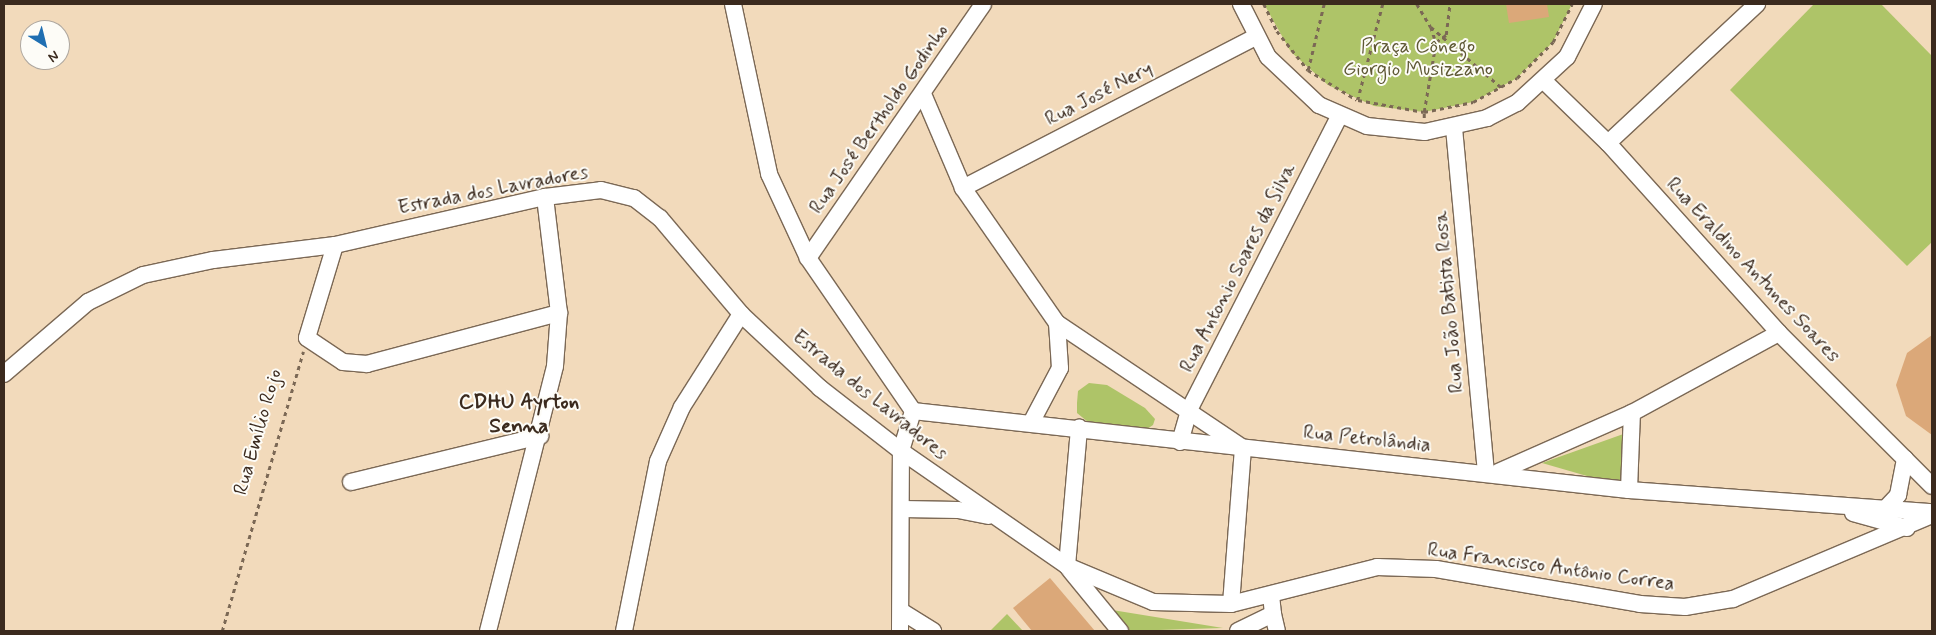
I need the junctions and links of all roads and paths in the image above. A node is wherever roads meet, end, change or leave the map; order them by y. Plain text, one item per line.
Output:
1 (734, 4) edge
2 (983, 4) edge
3 (1241, 4) edge
4 (1264, 4) edge
5 (1324, 4) edge
6 (1383, 4) edge
7 (1417, 4) edge
8 (1450, 4) edge
9 (1572, 4) edge
10 (1594, 4) edge
11 (1757, 4) edge
12 (1431, 27) junction
13 (1446, 35) junction
14 (1255, 37) junction
15 (1436, 42) junction
16 (1308, 70) junction
17 (1544, 82) junction
18 (1502, 88) junction
19 (923, 94) junction
20 (1358, 100) junction
21 (1424, 112) junction
22 (1340, 116) junction
23 (1454, 128) junction
24 (1425, 132) junction
25 (1608, 143) junction
26 (963, 188) junction
27 (545, 197) junction
28 (334, 244) junction
29 (808, 258) junction
30 (558, 313) junction
31 (741, 314) junction
32 (1057, 323) junction
33 (1780, 333) junction
34 (306, 338) junction
35 (4, 374) edge
36 (1190, 408) junction
37 (913, 410) junction
38 (1632, 413) junction
39 (1031, 423) junction
40 (1079, 428) junction
41 (540, 436) junction
42 (1180, 442) junction
43 (1243, 448) junction
44 (901, 451) junction
45 (1905, 459) junction
46 (1492, 472) junction
47 (351, 482) dead end
48 (1932, 486) edge
49 (1629, 490) junction
50 (1817, 503) junction
51 (1886, 508) junction
52 (903, 509) junction
53 (1932, 514) edge
54 (993, 517) junction
55 (1907, 528) junction
56 (1067, 566) junction
57 (1271, 595) junction
58 (1231, 604) junction
59 (901, 611) junction
60 (1272, 614) junction
61 (222, 631) edge
62 (488, 631) edge
63 (624, 631) edge
64 (900, 631) edge
65 (932, 631) edge
66 (1120, 631) edge
67 (1238, 631) edge
68 (1277, 631) edge

1 - 29 street
2 - 19 street, Rua José Bertholdo Godinho
3 - 14 street
4 - 16 path
5 - 16 path
6 - 20 path
7 - 12 path
8 - 13 path
9 - 18 path
10 - 17 street
11 - 25 street
12 - 13 path
12 - 15 path
13 - 15 path
13 - 18 path
14 - 22 street
14 - 26 street, Rua José Nery
15 - 21 path
16 - 20 path
17 - 23 street
17 - 25 street, Rua Eraldino Antunes Soares
18 - 21 path
19 - 26 street
19 - 29 street, Rua José Bertholdo Godinho
20 - 21 path
21 - 24 path
22 - 24 street
22 - 36 street, Rua Antonio Soares da Silva
23 - 24 street
23 - 46 street, Rua João Batista Rosa
25 - 33 street, Rua Eraldino Antunes Soares
26 - 32 street
27 - 28 street, Estrada dos Lavradores
27 - 30 street
27 - 31 street, Estrada dos Lavradores
28 - 34 street
28 - 35 street, Estrada dos Lavradores
29 - 37 street
30 - 34 street
30 - 41 street
31 - 44 street, Estrada dos Lavradores
31 - 63 street
32 - 36 street
32 - 39 street
33 - 38 street
33 - 45 street, Rua Eraldino Antunes Soares
34 - 61 path, Rua Emílio Rojo
36 - 42 street, Rua Antonio Soares da Silva
36 - 43 street
37 - 39 street, Rua Petrolândia
37 - 44 street
38 - 46 street
38 - 49 street
39 - 40 street, Rua Petrolândia
40 - 42 street, Rua Petrolândia
40 - 56 street
41 - 47 street
41 - 62 street
42 - 43 street, Rua Petrolândia
43 - 46 street, Rua Petrolândia
43 - 58 street
44 - 52 street
44 - 54 street, Estrada dos Lavradores
45 - 48 street, Rua Eraldino Antunes Soares
45 - 51 street
46 - 49 street, Rua Petrolândia
49 - 50 street, Rua Petrolândia
50 - 51 street
50 - 55 street
51 - 53 street
52 - 54 street
52 - 59 street
53 - 55 street, Rua Francisco Antônio Correa
54 - 56 street, Estrada dos Lavradores
55 - 57 street, Rua Francisco Antônio Correa
56 - 58 street, Rua Francisco Antônio Correa
56 - 66 street
57 - 58 street, Rua Francisco Antônio Correa
57 - 60 street
59 - 64 street
59 - 65 street
60 - 67 street
60 - 68 street

